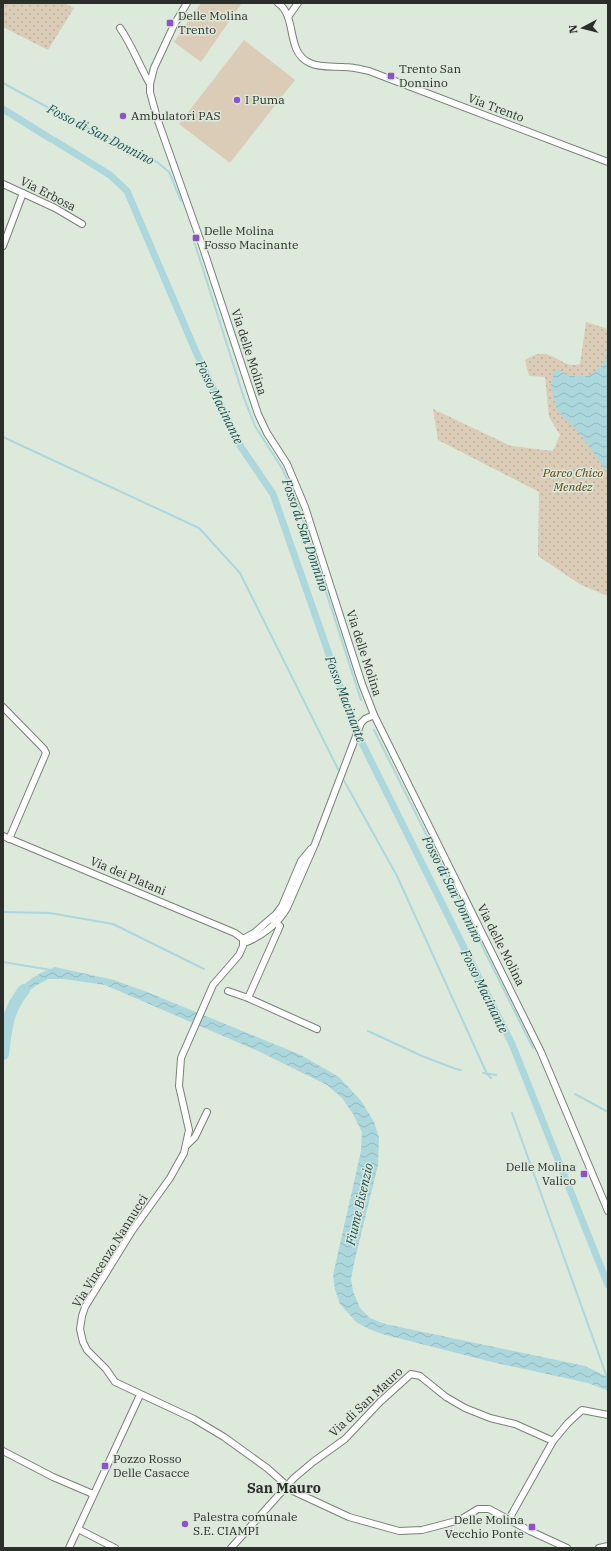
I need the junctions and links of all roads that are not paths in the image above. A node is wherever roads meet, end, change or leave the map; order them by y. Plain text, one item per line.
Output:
1 (187, 3) edge
2 (278, 3) edge
3 (298, 3) edge
4 (288, 18) junction
5 (120, 28) dead end
6 (150, 84) junction
7 (608, 162) edge
8 (3, 184) edge
9 (23, 193) junction
10 (82, 224) dead end
11 (3, 246) edge
12 (3, 706) edge
13 (374, 715) junction
14 (6, 838) edge
15 (274, 920) junction
16 (243, 941) junction
17 (228, 990) dead end
18 (248, 998) junction
19 (317, 1029) dead end
20 (207, 1112) dead end
21 (187, 1145) junction
22 (608, 1211) edge
23 (140, 1395) junction
24 (608, 1415) edge
25 (553, 1441) junction
26 (3, 1451) edge
27 (287, 1487) junction
28 (94, 1494) junction
29 (509, 1519) junction
30 (78, 1529) junction
31 (608, 1546) edge
32 (69, 1548) edge
33 (115, 1548) edge
34 (231, 1548) edge
35 (567, 1548) edge
36 (599, 1548) edge

1 - 6 street, Via delle Molina
2 - 4 street, Via Trento
3 - 4 street
4 - 7 street, Via Trento
5 - 6 street, Via delle Molina
6 - 13 street, Via delle Molina
8 - 9 street, Via Erbosa
9 - 10 street, Via Erbosa
9 - 11 street
12 - 14 street
13 - 15 street
13 - 22 street, Via delle Molina
14 - 16 street, Via dei Platani
15 - 16 street
15 - 18 street
16 - 21 street, Via Vincenzo Nannucci
17 - 18 street
18 - 19 street
20 - 21 street, Via Vincenzo Nannucci
21 - 23 street, Via Vincenzo Nannucci
23 - 27 street, Via Vincenzo Nannucci
23 - 28 street
24 - 25 street
25 - 27 street, Via di San Mauro
25 - 29 street
26 - 28 street
27 - 29 street
27 - 34 street
28 - 30 street
29 - 35 street
30 - 32 street
30 - 33 street
31 - 36 street

